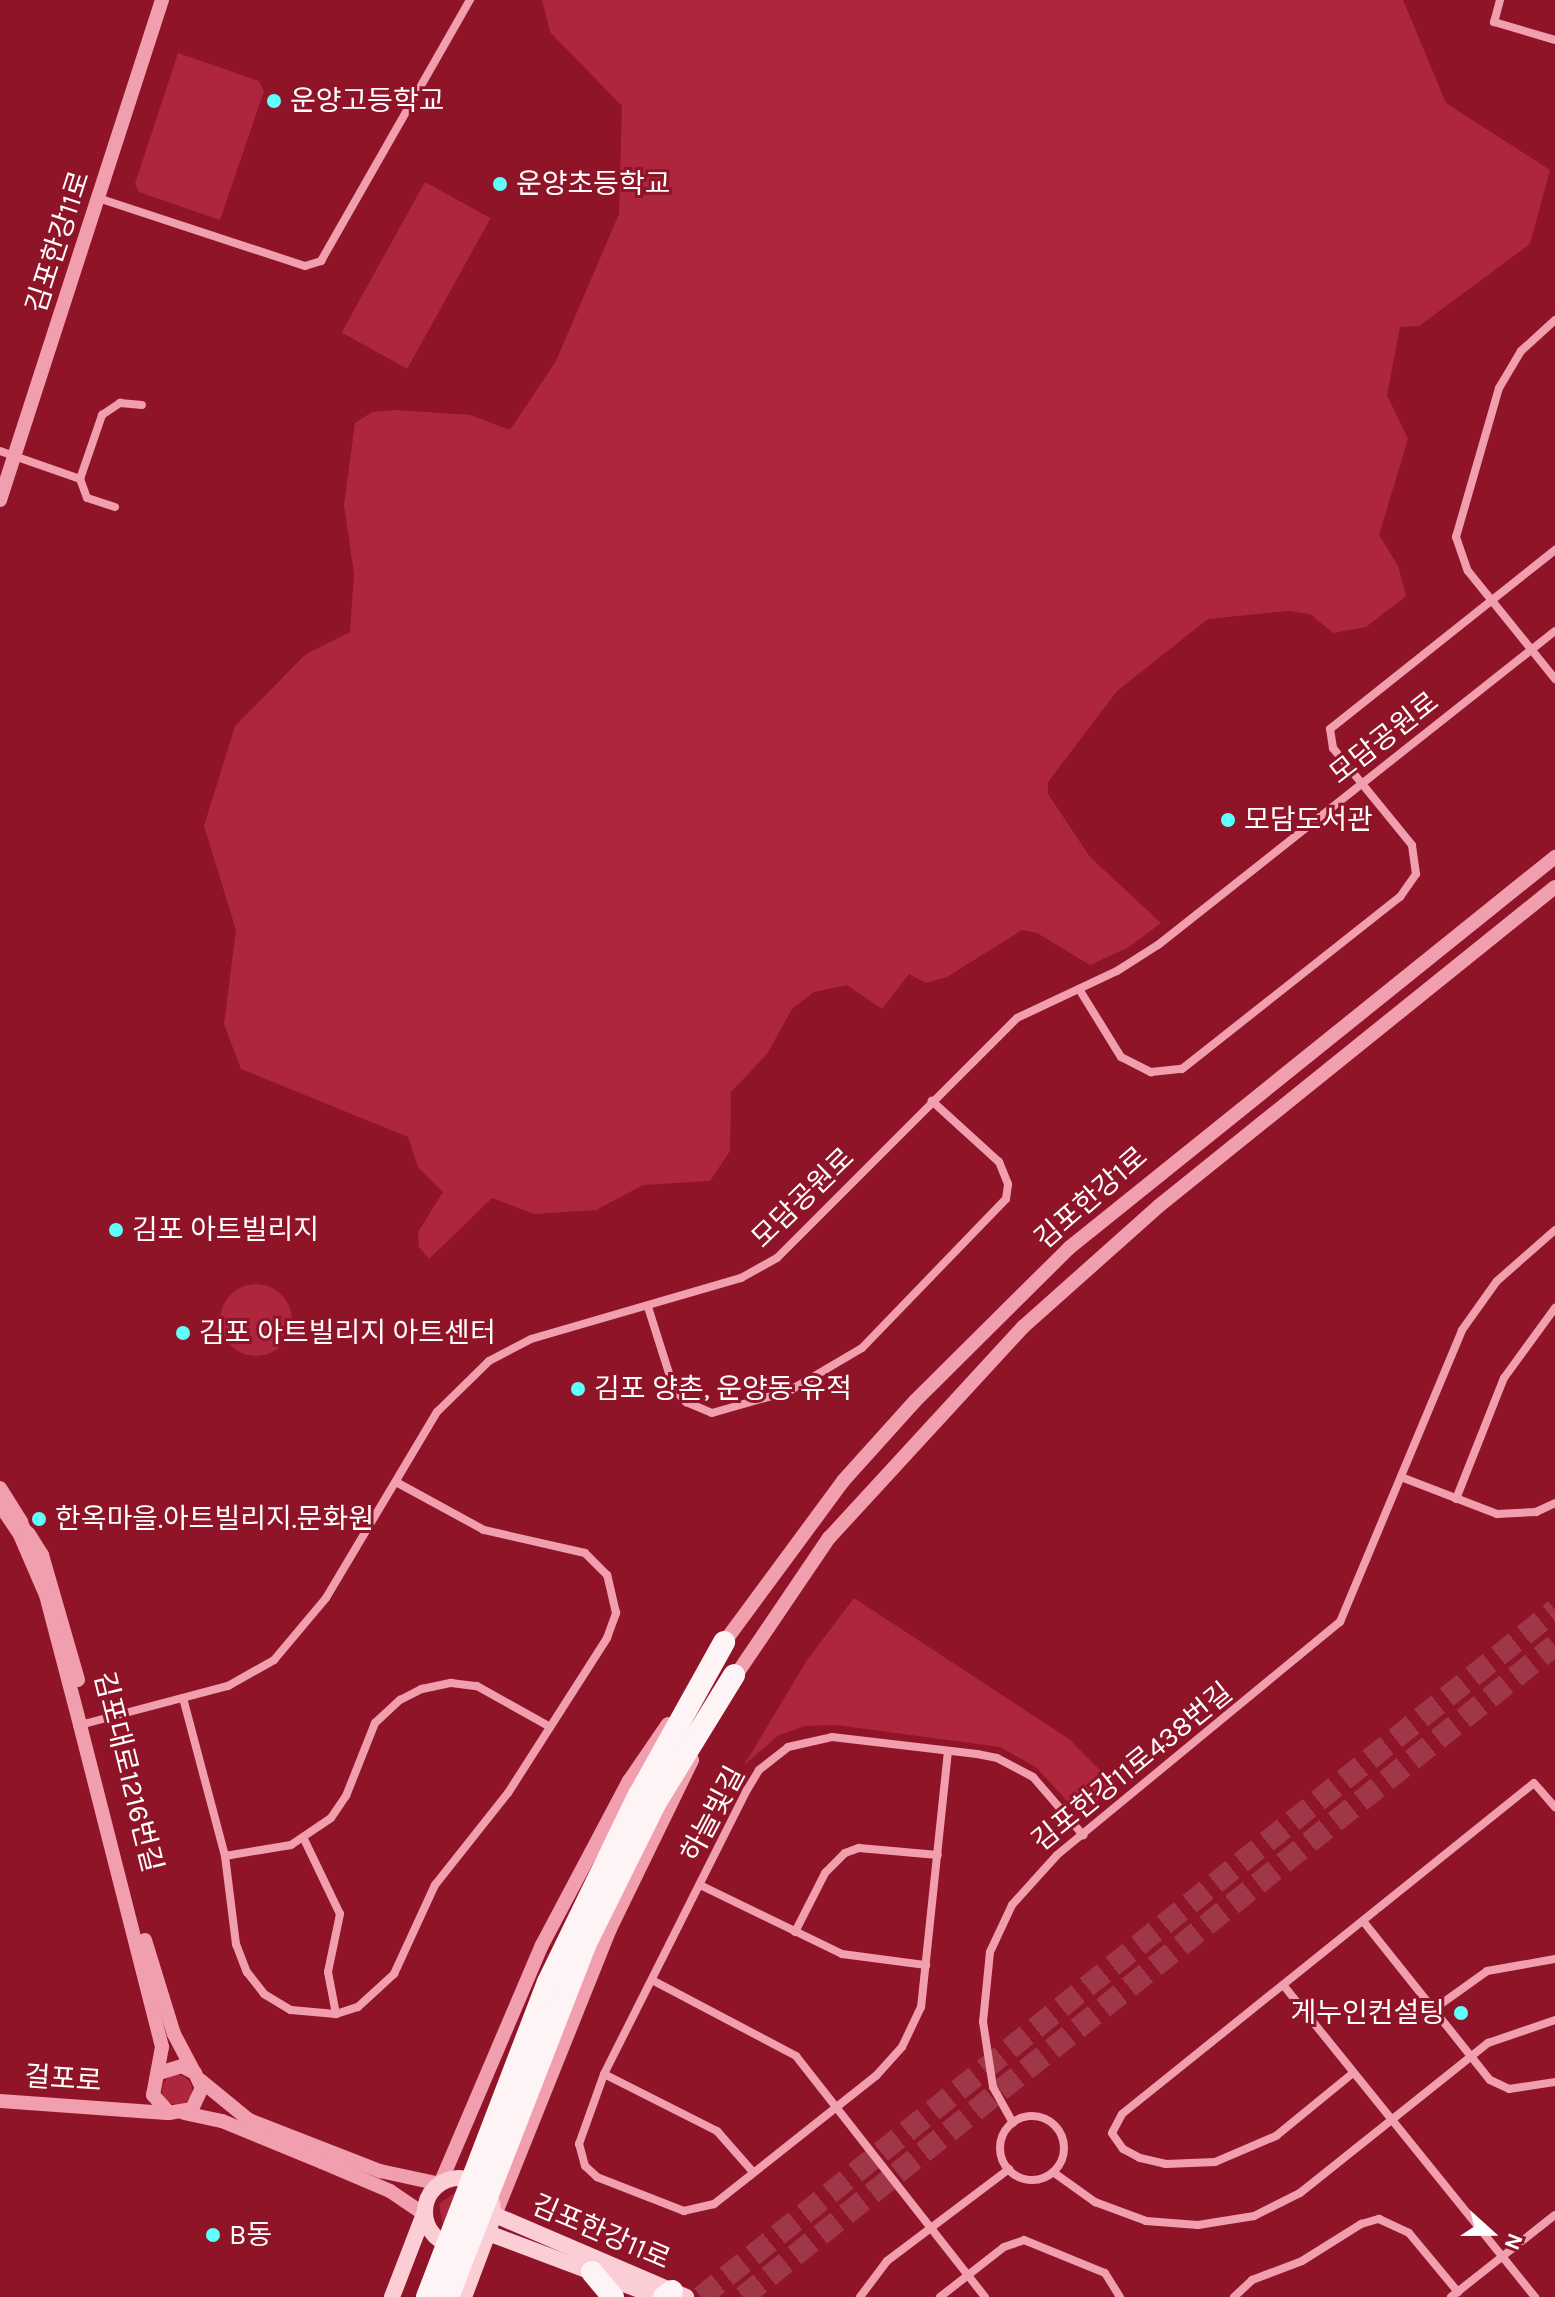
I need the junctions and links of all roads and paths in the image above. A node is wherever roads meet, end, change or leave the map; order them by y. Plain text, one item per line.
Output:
1 (160, 0) edge
2 (470, 0) edge
3 (1500, 0) edge
4 (1555, 40) edge
5 (98, 198) junction
6 (1555, 320) edge
7 (142, 405) dead end
8 (8, 454) edge
9 (80, 479) junction
10 (0, 480) edge
11 (0, 500) edge
12 (115, 507) dead end
13 (1555, 550) edge
14 (1490, 602) junction
15 (1555, 631) edge
16 (1532, 650) junction
17 (1555, 679) edge
18 (1362, 783) junction
19 (1555, 857) edge
20 (1555, 887) edge
21 (1079, 989) junction
22 (932, 1101) junction
23 (1555, 1230) edge
24 (648, 1307) junction
25 (1555, 1308) edge
26 (1401, 1477) junction
27 (396, 1482) junction
28 (0, 1488) edge
29 (1456, 1499) junction
30 (1555, 1503) edge
31 (0, 1505) edge
32 (724, 1642) junction
33 (734, 1675) junction
34 (183, 1698) junction
35 (85, 1724) junction
36 (550, 1727) junction
37 (948, 1751) junction
38 (1555, 1807) edge
39 (1083, 1835) junction
40 (304, 1839) junction
41 (938, 1855) junction
42 (225, 1856) junction
43 (700, 1885) junction
44 (1363, 1921) junction
45 (795, 1932) junction
46 (1555, 1959) edge
47 (926, 1965) junction
48 (652, 1980) junction
49 (1284, 1986) junction
50 (1434, 2009) junction
51 (336, 2014) junction
52 (1555, 2020) edge
53 (1471, 2055) junction
54 (159, 2073) junction
55 (1353, 2073) junction
56 (604, 2074) junction
57 (198, 2077) junction
58 (1555, 2082) edge
59 (153, 2087) junction
60 (516, 2088) junction
61 (0, 2101) edge
62 (836, 2107) junction
63 (123, 2110) junction
64 (169, 2113) junction
65 (184, 2113) junction
66 (1391, 2119) junction
67 (1013, 2123) junction
68 (1009, 2169) junction
69 (753, 2172) junction
70 (1053, 2172) junction
71 (440, 2184) junction
72 (424, 2214) junction
73 (495, 2215) junction
74 (1555, 2215) edge
75 (931, 2227) junction
76 (488, 2233) junction
77 (1503, 2257) junction
78 (592, 2272) junction
79 (969, 2275) junction
80 (451, 2284) edge
81 (1455, 2294) edge
82 (675, 2296) edge
83 (392, 2297) edge
84 (427, 2297) edge
85 (613, 2297) edge
86 (860, 2297) edge
87 (940, 2297) edge
88 (985, 2297) edge
89 (1120, 2297) edge
90 (1234, 2297) edge
91 (1535, 2297) edge

1 - 5 street, 김포한강11로
2 - 5 street
3 - 4 street
5 - 8 street, 김포한강11로
6 - 14 street
7 - 9 street
8 - 9 street
8 - 10 street, 김포한강11로
8 - 11 street, 김포한강11로
9 - 12 street
13 - 14 street
14 - 16 street
14 - 18 street
15 - 16 street, 모담공원로
16 - 17 street
16 - 18 street, 모담공원로
18 - 21 street, 모담공원로
18 - 21 street
19 - 32 street, 김포한강1로
20 - 33 street, 김포한강1로
21 - 22 street, 모담공원로
22 - 24 street, 모담공원로
22 - 24 street
23 - 26 street, 김포한강11로438번길
24 - 27 street, 모담공원로
25 - 29 street
26 - 29 street
26 - 39 street, 김포한강11로438번길
27 - 34 street, 모담공원로
27 - 36 street
28 - 35 street, 김포대로1216번길
29 - 30 street
31 - 35 street, 김포대로1216번길
32 - 60 highway
32 - 71 street, 김포한강1로
33 - 60 highway
33 - 73 street, 김포한강1로
34 - 35 street, 모담공원로
34 - 42 street
35 - 54 street, 김포대로1216번길
35 - 57 street, 김포대로1216번길
36 - 40 street
36 - 51 street
37 - 39 street, 하늘빛길
37 - 41 street, 하늘빛길
37 - 43 street, 하늘빛길
38 - 44 street
39 - 67 street, 김포한강11로438번길
40 - 42 street
40 - 51 street
41 - 45 street
41 - 47 street, 하늘빛길
42 - 51 street
43 - 45 street, 하늘빛길
43 - 48 street, 하늘빛길
44 - 49 street
44 - 50 street
45 - 47 street, 하늘빛길
46 - 50 street
47 - 62 street, 하늘빛길
48 - 56 street, 하늘빛길
48 - 62 street
49 - 55 street
49 - 55 street
50 - 53 street
52 - 53 street
53 - 58 street
53 - 66 street
54 - 57 street
54 - 59 street
55 - 66 street
56 - 69 street
56 - 69 street, 하늘빛길
57 - 65 street
57 - 71 street, 김포대로1216번길
59 - 63 street
59 - 64 street
60 - 80 highway
61 - 63 street, 걸포로
62 - 69 street, 하늘빛길
62 - 75 street
63 - 64 street, 걸포로
64 - 65 street
65 - 72 street
66 - 70 street
66 - 77 street
67 - 68 street
67 - 70 street
68 - 70 street
68 - 75 street
71 - 72 main road
71 - 73 main road
72 - 76 main road
72 - 83 main road
73 - 76 main road
73 - 82 main road, 김포한강11로
74 - 77 street
75 - 79 street
75 - 86 street
76 - 78 main road, 김포한강11로
76 - 80 main road
77 - 81 street
77 - 91 street
78 - 82 main road, 김포한강11로
78 - 85 highway
79 - 87 street
79 - 88 street
79 - 89 street
80 - 84 highway
81 - 90 street

